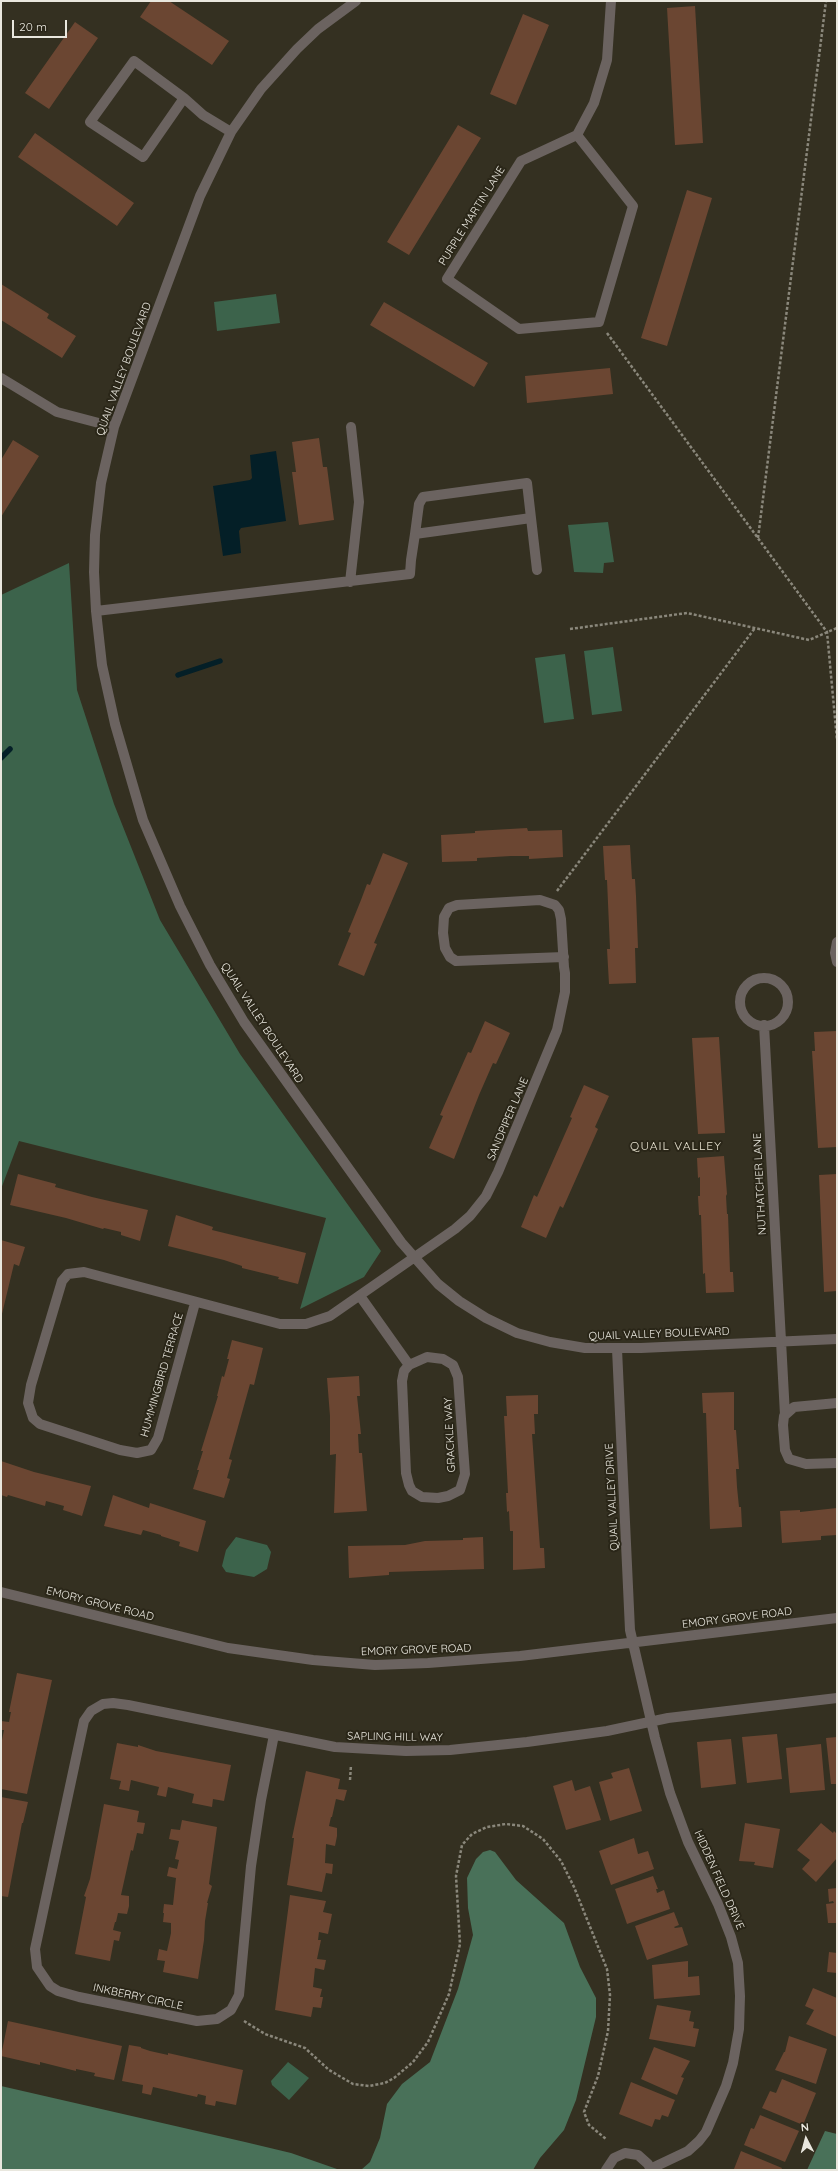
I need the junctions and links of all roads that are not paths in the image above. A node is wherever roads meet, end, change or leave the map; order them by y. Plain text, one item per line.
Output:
1 (356, 1) edge
2 (611, 1) edge
3 (184, 98) junction
4 (230, 132) junction
5 (577, 135) junction
6 (2, 381) edge
7 (351, 427) dead end
8 (114, 428) junction
9 (531, 518) junction
10 (415, 534) junction
11 (537, 570) dead end
12 (350, 582) junction
13 (96, 611) junction
14 (837, 942) edge
15 (564, 957) junction
16 (837, 962) edge
17 (764, 1025) junction
18 (414, 1256) junction
19 (360, 1296) junction
20 (195, 1303) junction
21 (837, 1339) edge
22 (780, 1341) junction
23 (617, 1349) junction
24 (409, 1364) junction
25 (837, 1403) edge
26 (785, 1415) junction
27 (837, 1463) edge
28 (1, 1592) edge
29 (837, 1618) edge
30 (633, 1643) junction
31 (837, 1698) edge
32 (94, 1709) joint
33 (651, 1721) junction
34 (274, 1735) junction
35 (606, 2170) edge
36 (651, 2170) edge

1 - 4 street, QUAIL VALLEY BOULEVARD
2 - 5 street
3 - 3 street
3 - 4 street
4 - 8 street, QUAIL VALLEY BOULEVARD
5 - 5 street, PURPLE MARTIN LANE
6 - 8 street
7 - 12 street
8 - 13 street, QUAIL VALLEY BOULEVARD
9 - 10 street
9 - 10 street
9 - 11 street
10 - 12 street
12 - 13 street
13 - 18 street, QUAIL VALLEY BOULEVARD
14 - 16 street
15 - 15 street, SANDPIPER LANE
15 - 18 street, SANDPIPER LANE
17 - 17 street
17 - 22 street, NUTHATCHER LANE
18 - 19 street, HUMMINGBIRD TERRACE
18 - 23 street, QUAIL VALLEY BOULEVARD
19 - 20 street, HUMMINGBIRD TERRACE
19 - 24 street
20 - 20 street, HUMMINGBIRD TERRACE
21 - 22 street, QUAIL VALLEY BOULEVARD
22 - 23 street, QUAIL VALLEY BOULEVARD
22 - 26 street, NUTHATCHER LANE
23 - 30 street, QUAIL VALLEY DRIVE
24 - 24 street, GRACKLE WAY
25 - 26 street
26 - 27 street, NUTHATCHER LANE
28 - 30 street, EMORY GROVE ROAD
29 - 30 street, EMORY GROVE ROAD
30 - 33 street, HIDDEN FIELD DRIVE
31 - 33 street
32 - 34 street, SAPLING HILL WAY
32 - 34 street, INKBERRY CIRCLE
33 - 34 street, SAPLING HILL WAY
33 - 36 street, HIDDEN FIELD DRIVE
35 - 36 street, HIDDEN FIELD DRIVE

